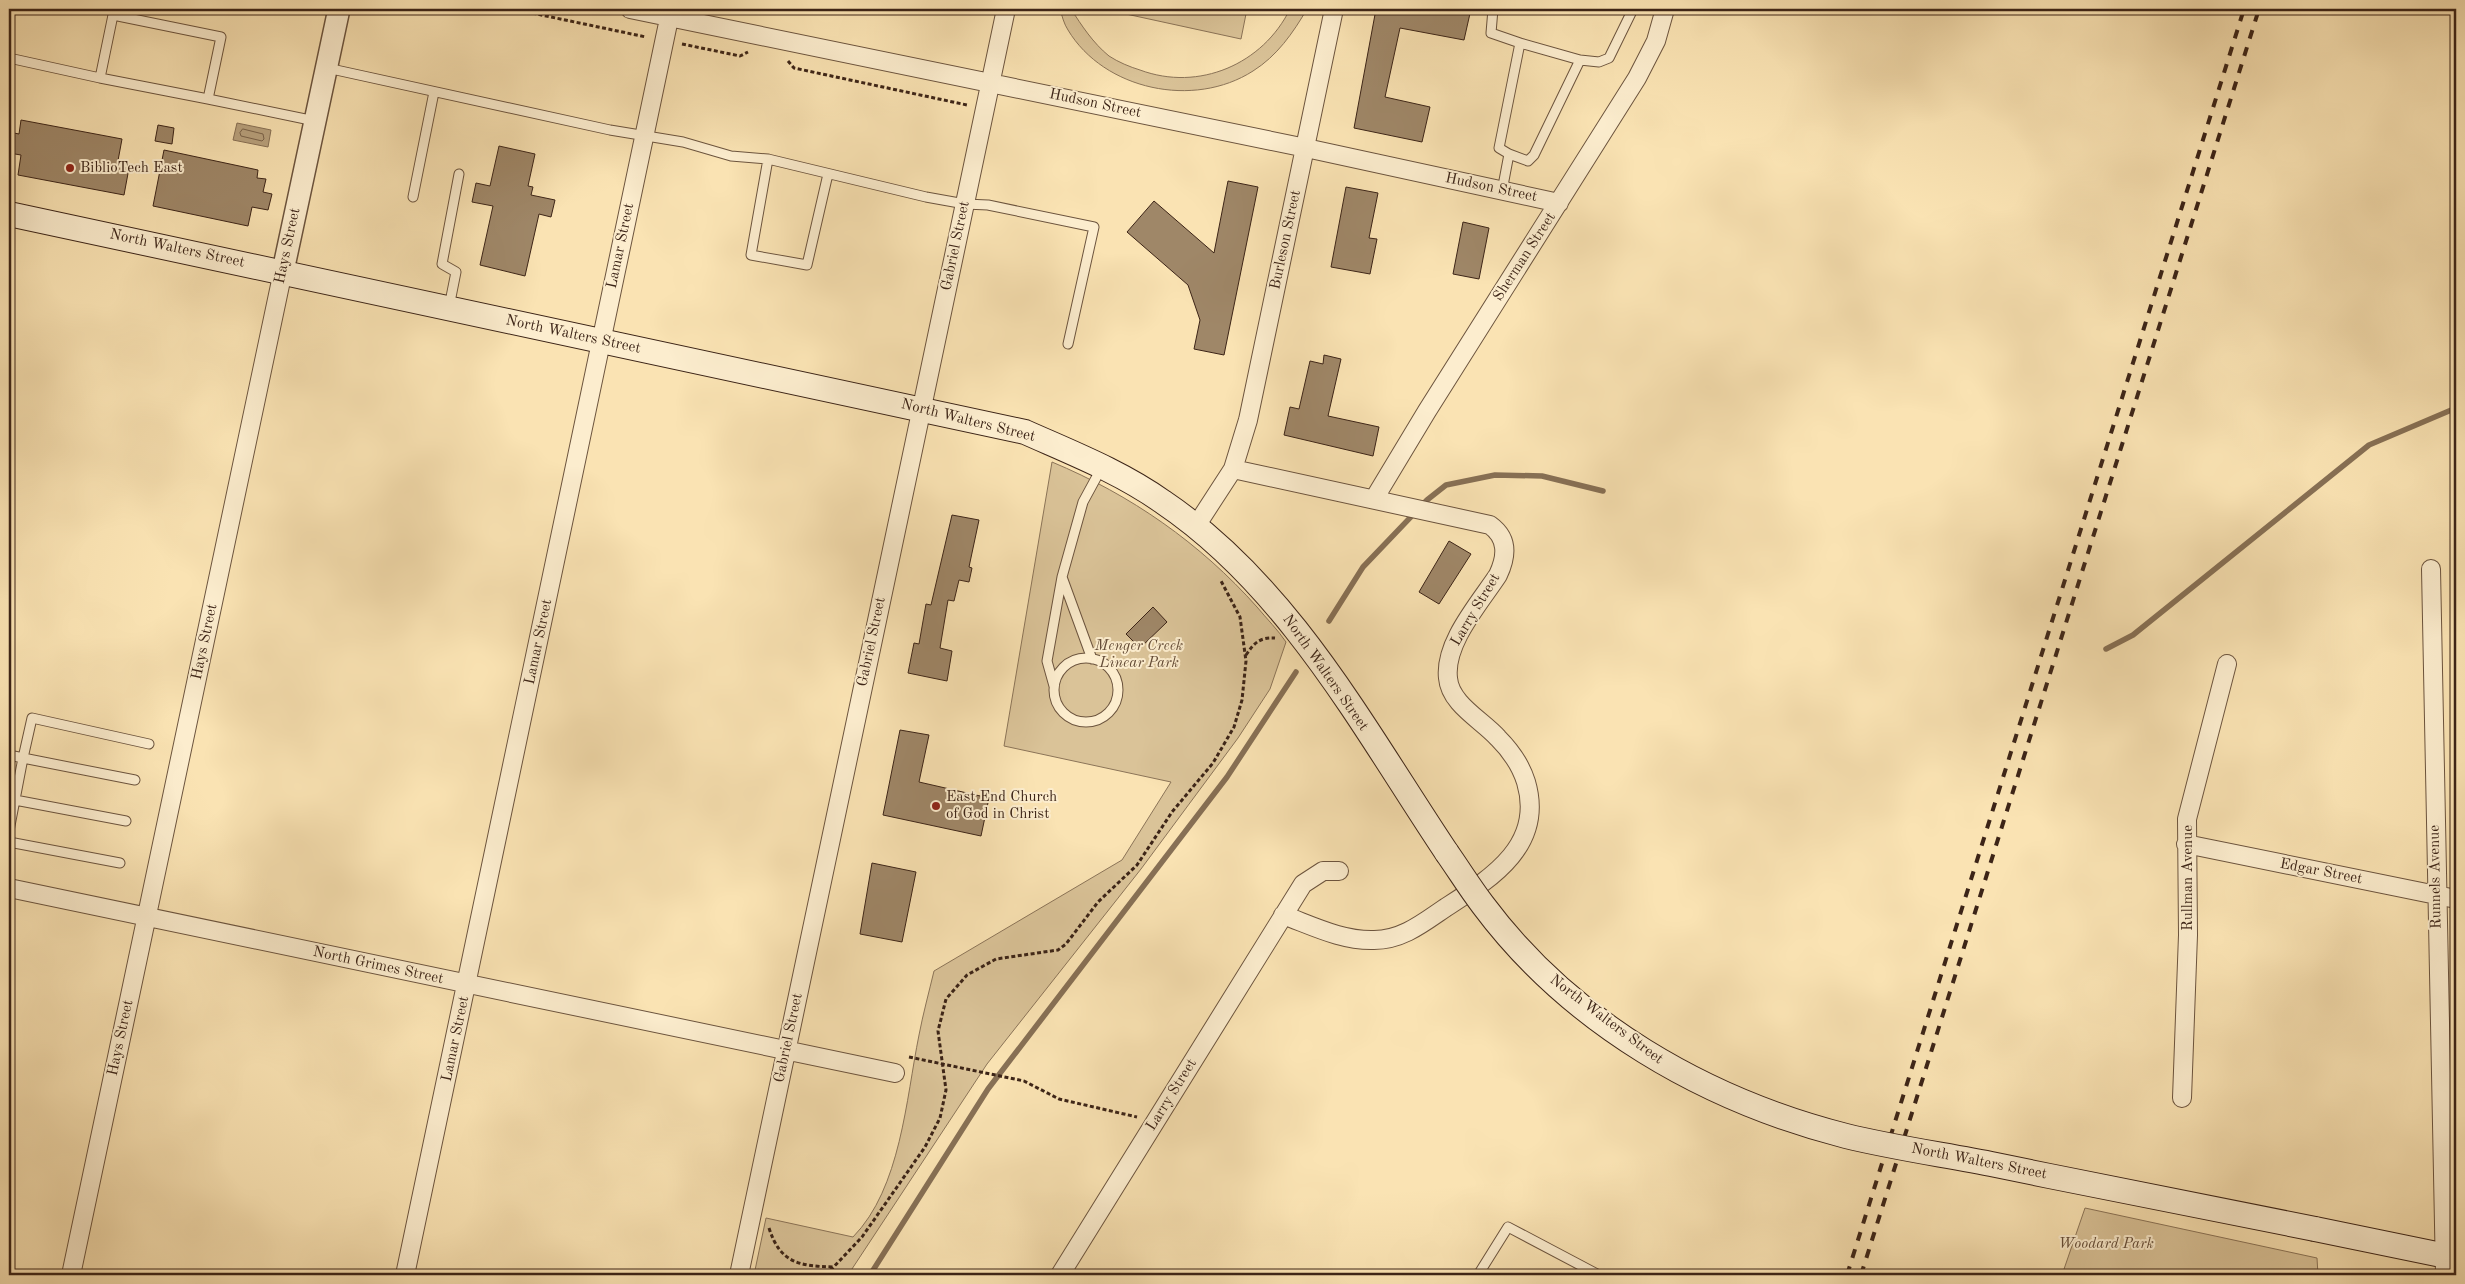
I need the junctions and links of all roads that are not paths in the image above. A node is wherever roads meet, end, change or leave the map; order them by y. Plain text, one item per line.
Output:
1 (339, 9) edge
2 (630, 9) edge
3 (1006, 9) edge
4 (1334, 9) edge
5 (1493, 9) edge
6 (1633, 9) edge
7 (1665, 9) edge
8 (670, 13) edge
9 (1520, 44) junction
10 (9, 58) edge
11 (1580, 60) junction
12 (327, 68) junction
13 (100, 78) junction
14 (990, 83) junction
15 (434, 92) junction
16 (208, 99) junction
17 (315, 121) junction
18 (644, 137) junction
19 (1306, 148) junction
20 (1509, 154) junction
21 (768, 159) junction
22 (459, 174) dead end
23 (828, 174) junction
24 (1502, 191) junction
25 (413, 197) dead end
26 (1559, 203) junction
27 (965, 204) junction
28 (9, 214) edge
29 (283, 271) junction
30 (449, 308) junction
31 (602, 342) junction
32 (1068, 344) dead end
33 (921, 408) junction
34 (1102, 467) junction
35 (1233, 469) junction
36 (1374, 499) junction
37 (1196, 526) junction
38 (2431, 568) dead end
39 (1062, 577) junction
40 (1092, 659) junction
41 (2227, 664) dead end
42 (1054, 686) junction
43 (149, 744) dead end
44 (9, 755) edge
45 (23, 758) junction
46 (135, 780) dead end
47 (15, 800) junction
48 (126, 821) dead end
49 (9, 831) edge
50 (9, 842) edge
51 (2186, 844) junction
52 (120, 863) dead end
53 (1339, 871) dead end
54 (9, 888) edge
55 (2436, 895) junction
56 (2456, 899) edge
57 (1283, 915) junction
58 (147, 918) junction
59 (467, 984) junction
60 (787, 1050) junction
61 (895, 1073) dead end
62 (2182, 1098) dead end
63 (2448, 1263) edge
64 (71, 1275) edge
65 (405, 1275) edge
66 (739, 1275) edge
67 (1060, 1275) edge
68 (1478, 1275) edge
69 (1599, 1275) edge

1 - 12 street, Hays Street
2 - 8 street, Hudson Street
3 - 14 street, Gabriel Street
4 - 19 street, Burleson Street
5 - 9 lane
6 - 11 lane
7 - 26 street, Sherman Street
8 - 14 street, Hudson Street
8 - 18 street, Lamar Street
9 - 11 lane
9 - 20 lane
10 - 13 lane
11 - 20 lane
12 - 15 lane
12 - 17 street, Hays Street
13 - 16 lane
13 - 16 lane
14 - 19 street, Hudson Street
14 - 27 street, Gabriel Street
15 - 18 lane
15 - 25 lane
16 - 17 lane
17 - 29 street, Hays Street
18 - 21 lane
18 - 31 street, Lamar Street
19 - 24 street, Hudson Street
19 - 35 street, Burleson Street
20 - 24 lane
21 - 23 lane
21 - 23 lane
22 - 30 lane
23 - 27 lane
24 - 26 street, Hudson Street
26 - 36 street, Sherman Street
27 - 32 lane
27 - 33 street, Gabriel Street
28 - 29 main road, North Walters Street
29 - 30 main road, North Walters Street
29 - 58 street, Hays Street
30 - 31 main road, North Walters Street
31 - 33 main road, North Walters Street
31 - 59 street, Lamar Street
33 - 34 main road, North Walters Street
33 - 60 street, Gabriel Street
34 - 37 main road, North Walters Street
34 - 39 lane
35 - 36 street
35 - 37 street, Burleson Street
36 - 57 street, Larry Street
37 - 63 main road, North Walters Street, bridge
38 - 55 street, Runnels Avenue
39 - 40 lane
39 - 42 lane
40 - 42 lane
40 - 42 lane
41 - 51 street, Rullman Avenue
43 - 45 lane
44 - 45 lane
45 - 46 lane
45 - 47 lane
47 - 48 lane
47 - 49 lane
50 - 52 lane
51 - 55 street, Edgar Street
51 - 62 street, Rullman Avenue
53 - 57 street, Larry Street
54 - 58 street, North Grimes Street
55 - 56 street, Edgar Street
55 - 63 street, Runnels Avenue
57 - 67 street, Larry Street
58 - 59 street, North Grimes Street
58 - 64 street, Hays Street
59 - 60 street, North Grimes Street
59 - 65 street, Lamar Street
60 - 61 street, North Grimes Street
60 - 66 street, Gabriel Street
68 - 69 lane

